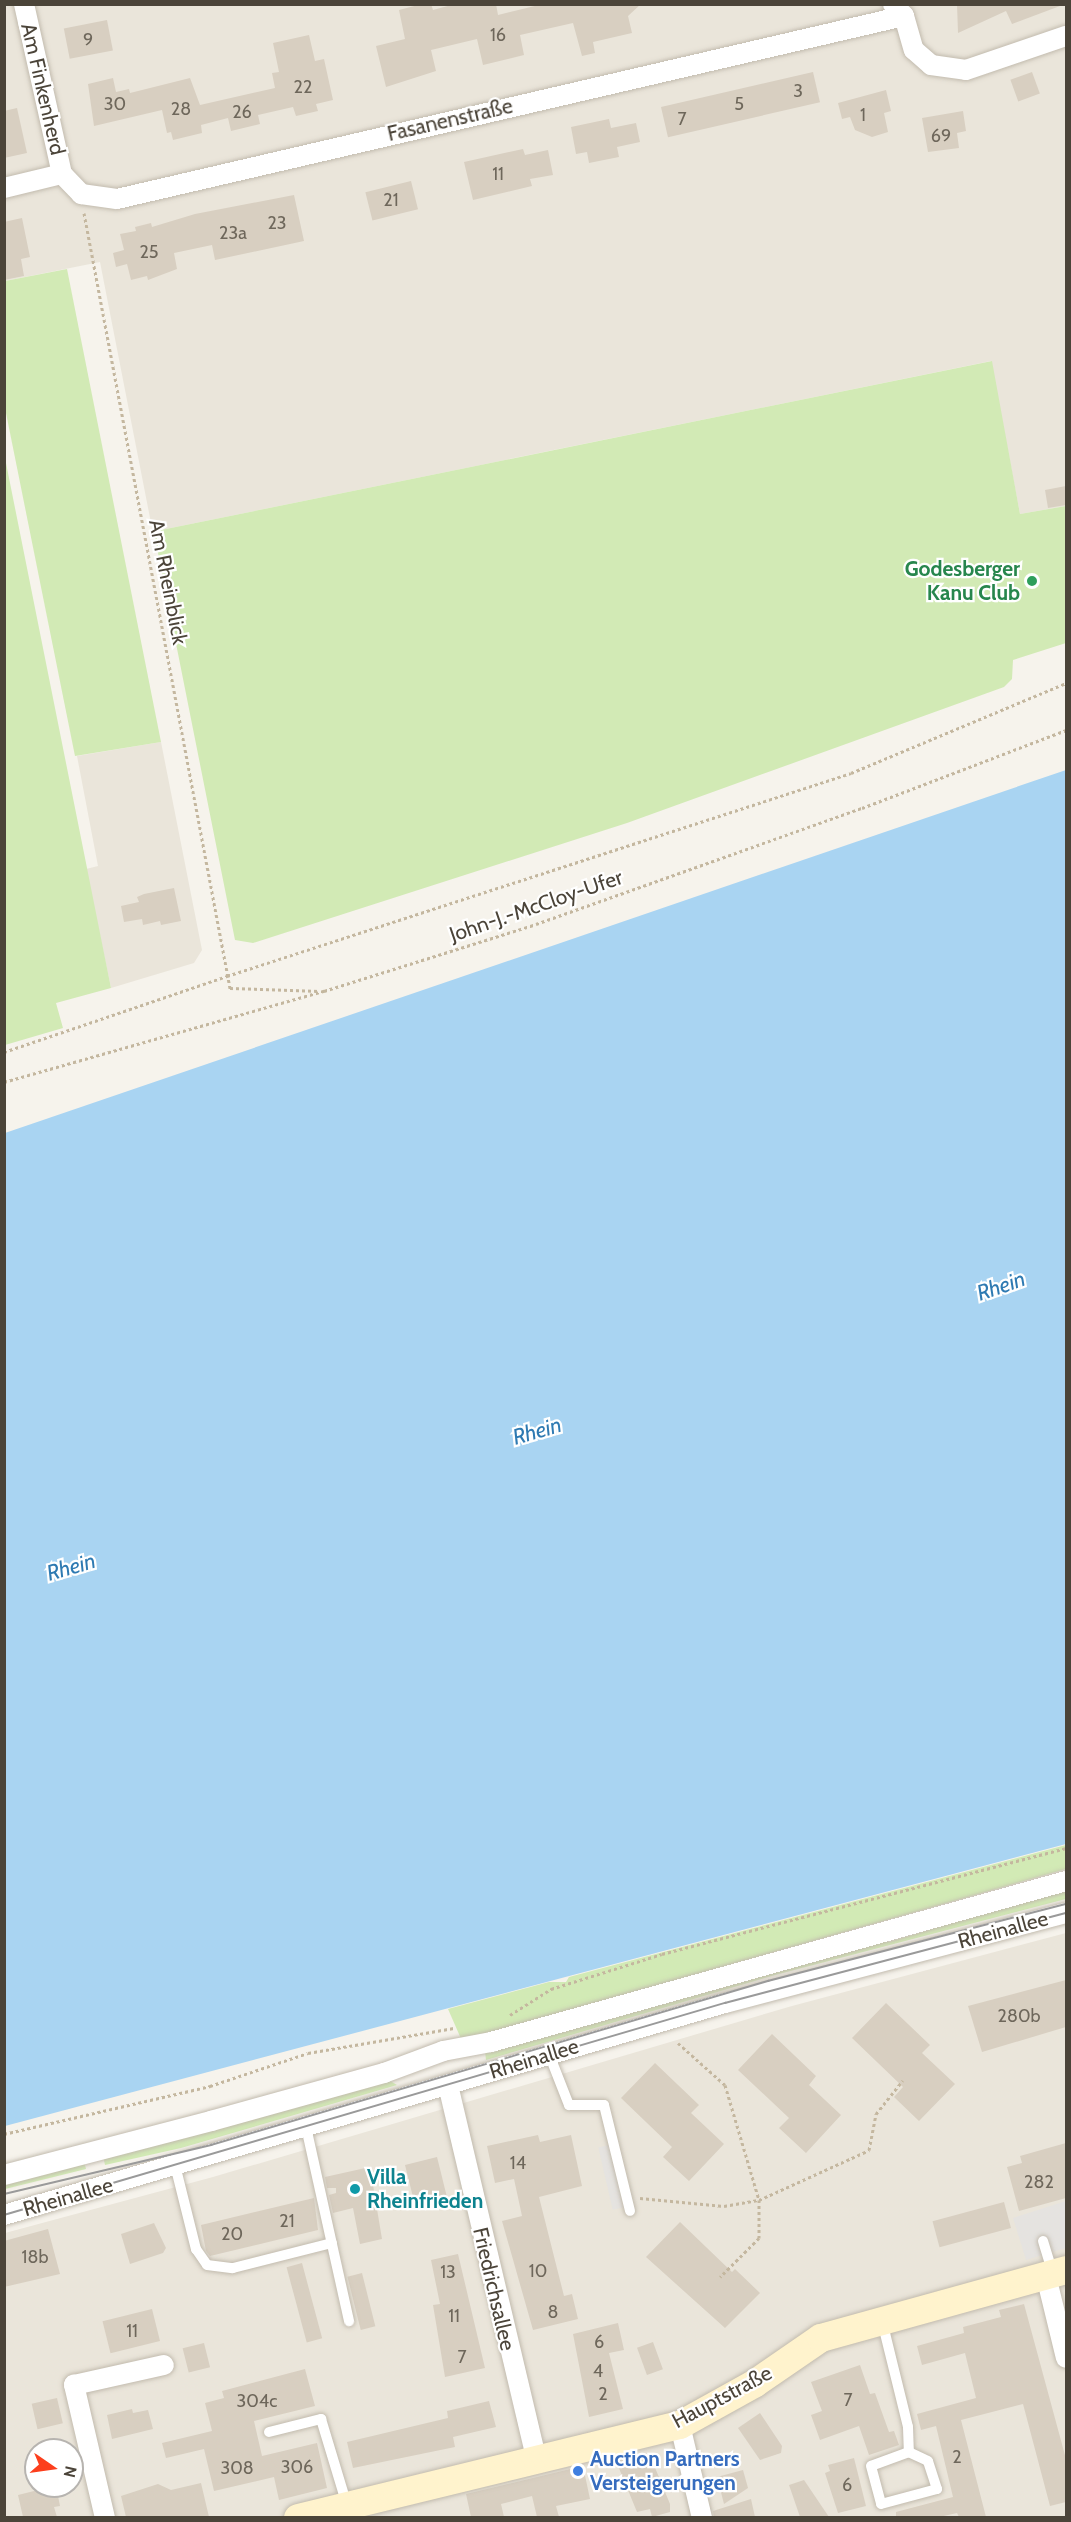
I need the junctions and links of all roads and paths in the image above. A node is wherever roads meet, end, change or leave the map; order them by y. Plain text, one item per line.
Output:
1 (24, 4) edge
2 (901, 8) edge
3 (1066, 36) edge
4 (62, 174) junction
5 (4, 188) edge
6 (81, 194) junction
7 (1066, 683) edge
8 (1066, 730) edge
9 (227, 976) junction
10 (324, 991) junction
11 (4, 1052) edge
12 (4, 1082) edge
13 (1066, 1848) edge
14 (1066, 1881) edge
15 (1066, 1913) edge
16 (504, 2019) dead end
17 (463, 2026) dead end
18 (678, 2043) dead end
19 (549, 2054) junction
20 (903, 2080) dead end
21 (448, 2085) junction
22 (306, 2127) junction
23 (4, 2134) edge
24 (175, 2165) junction
25 (4, 2175) edge
26 (627, 2197) junction
27 (759, 2200) junction
28 (630, 2211) dead end
29 (4, 2215) edge
30 (1043, 2241) dead end
31 (332, 2242) junction
32 (1055, 2274) edge
33 (720, 2277) dead end
34 (881, 2319) junction
35 (349, 2321) dead end
36 (1066, 2358) edge
37 (164, 2365) dead end
38 (680, 2425) junction
39 (269, 2432) dead end
40 (909, 2452) junction
41 (536, 2458) junction
42 (347, 2506) junction
43 (105, 2517) edge
44 (298, 2517) edge
45 (702, 2517) edge

1 - 4 street, Am Finkenherd
2 - 3 street
2 - 6 street, Fasanenstraße
4 - 5 street
4 - 6 street
6 - 9 path, Am Rheinblick
7 - 9 path
8 - 10 path, John-J.-McCloy-Ufer
9 - 10 path
9 - 11 path
10 - 12 path, John-J.-McCloy-Ufer
13 - 16 path
14 - 25 street, Rheinallee
15 - 19 street, Rheinallee
17 - 23 path
18 - 27 path
19 - 21 street, Rheinallee
19 - 26 lane
20 - 27 path
21 - 22 street, Rheinallee
21 - 41 street, Friedrichsallee
22 - 24 street, Rheinallee
22 - 31 lane
24 - 29 street, Rheinallee
24 - 31 lane
26 - 27 path
26 - 28 lane
27 - 33 path
30 - 32 lane
31 - 35 lane
32 - 34 main road, Hauptstraße
32 - 36 street
34 - 38 main road, Hauptstraße
34 - 40 lane
37 - 43 street
38 - 41 main road, Hauptstraße
38 - 45 street
39 - 42 lane
40 - 40 lane
41 - 42 main road, Hauptstraße
42 - 44 main road, Hauptstraße

